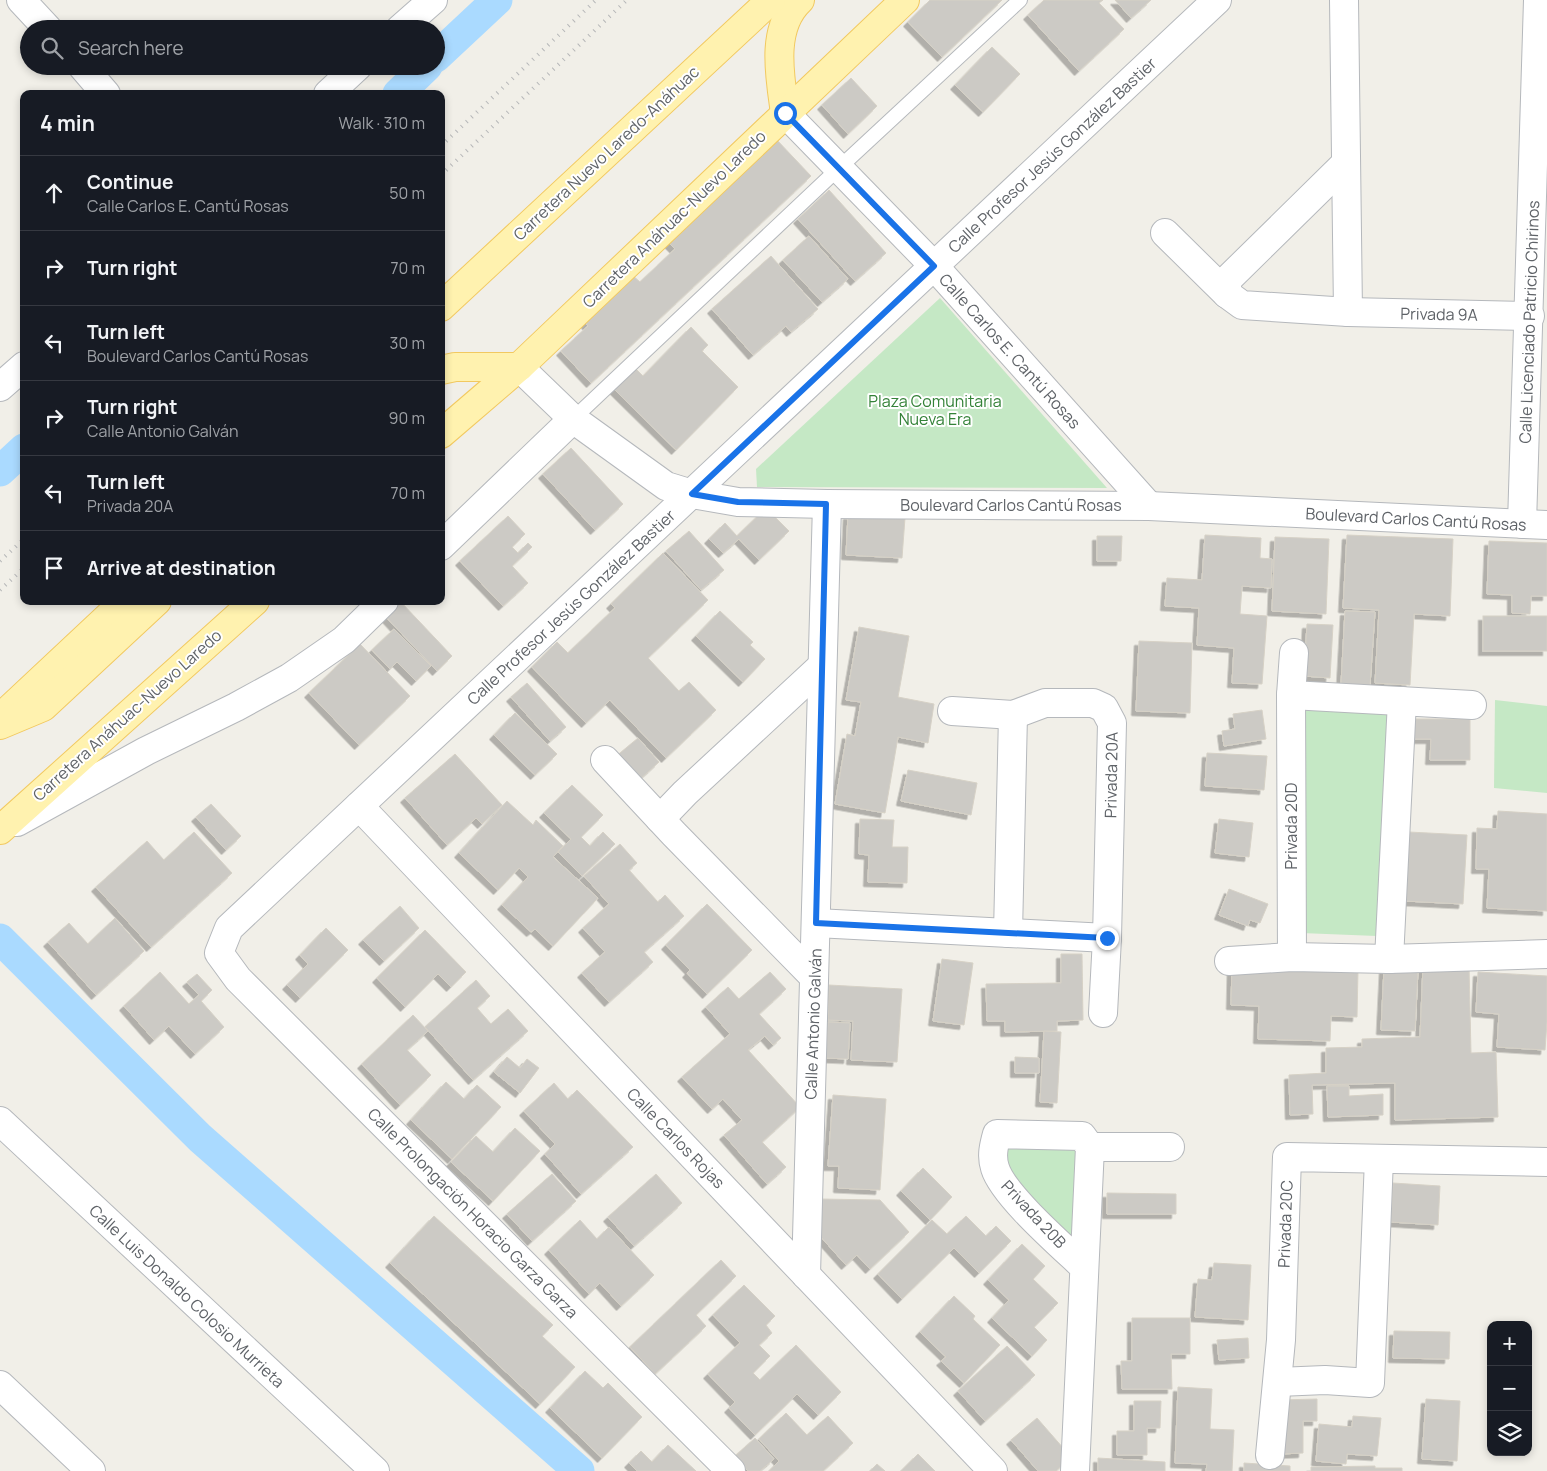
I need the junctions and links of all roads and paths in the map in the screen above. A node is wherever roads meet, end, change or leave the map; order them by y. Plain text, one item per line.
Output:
1 (433, 0) edge
2 (771, 0) edge
3 (800, 0) edge
4 (905, 0) edge
5 (1020, 0) edge
6 (1217, 0) edge
7 (1344, 0) edge
8 (1538, 0) edge
9 (410, 20) edge
10 (90, 75) edge
11 (348, 75) edge
12 (103, 90) edge
13 (332, 90) edge
14 (785, 113) junction
15 (1346, 164) junction
16 (839, 168) junction
17 (1165, 233) dead end
18 (934, 266) junction
19 (1227, 294) junction
20 (445, 303) edge
21 (1348, 312) junction
22 (1530, 316) junction
23 (519, 367) junction
24 (445, 369) edge
25 (20, 370) edge
26 (0, 387) edge
27 (573, 419) junction
28 (445, 431) edge
29 (692, 494) junction
30 (826, 504) junction
31 (1149, 506) junction
32 (1534, 525) edge
33 (445, 542) edge
34 (121, 605) edge
35 (153, 605) edge
36 (251, 605) edge
37 (380, 605) edge
38 (1294, 653) dead end
39 (822, 666) junction
40 (1291, 696) junction
41 (1402, 701) junction
42 (1472, 705) dead end
43 (952, 711) dead end
44 (1013, 715) junction
45 (0, 718) edge
46 (0, 725) edge
47 (605, 760) dead end
48 (359, 806) junction
49 (660, 819) junction
50 (0, 830) edge
51 (816, 923) junction
52 (1008, 933) junction
53 (1107, 938) junction
54 (219, 953) joint
55 (1547, 954) edge
56 (1292, 957) junction
57 (1388, 959) junction
58 (1229, 961) dead end
59 (814, 977) junction
60 (1103, 1013) dead end
61 (0, 1121) edge
62 (1090, 1147) junction
63 (1170, 1147) dead end
64 (1379, 1159) junction
65 (1547, 1162) edge
66 (1084, 1267) junction
67 (806, 1275) junction
68 (1278, 1382) junction
69 (0, 1385) edge
70 (1270, 1455) dead end
71 (91, 1471) edge
72 (374, 1471) edge
73 (731, 1471) edge
74 (993, 1471) edge
75 (1075, 1471) edge

1 - 9 street
2 - 20 main road, Carretera Nuevo Laredo-Anáhuac
3 - 14 main road
4 - 14 main road, Carretera Anáhuac-Nuevo Laredo
5 - 16 lane
6 - 18 street, Calle Profesor Jesús González Bastier
7 - 15 street
8 - 22 street, Calle Licenciado Patricio Chirinos
10 - 12 street
11 - 13 street
14 - 16 street, Calle Carlos E. Cantú Rosas
14 - 23 main road, Carretera Anáhuac-Nuevo Laredo
15 - 19 street
15 - 21 street
16 - 18 street, Calle Carlos E. Cantú Rosas
16 - 27 lane
17 - 19 street, Privada 9A
18 - 29 street, Calle Profesor Jesús González Bastier
18 - 31 street, Calle Carlos E. Cantú Rosas
19 - 21 street, Privada 9A
21 - 22 street, Privada 9A
22 - 32 street, Calle Licenciado Patricio Chirinos
23 - 24 main road
23 - 27 street, Boulevard Carlos Cantú Rosas
23 - 28 main road, Carretera Anáhuac-Nuevo Laredo
25 - 26 street
27 - 29 street, Boulevard Carlos Cantú Rosas
27 - 33 street
29 - 30 street, Boulevard Carlos Cantú Rosas
29 - 48 street, Calle Profesor Jesús González Bastier
30 - 31 street, Boulevard Carlos Cantú Rosas
30 - 39 street, Calle Antonio Galván
31 - 32 street, Boulevard Carlos Cantú Rosas
34 - 45 main road
35 - 46 main road
36 - 50 main road, Carretera Anáhuac-Nuevo Laredo
37 - 50 street
38 - 40 street, Privada 20D
39 - 49 street
39 - 51 street, Calle Antonio Galván
40 - 41 street
40 - 56 street, Privada 20D
41 - 42 street
41 - 57 street
43 - 44 street, Privada 20A
44 - 52 street
44 - 53 street, Privada 20A
47 - 49 street
48 - 54 street, Calle Profesor Jesús González Bastier
48 - 67 street, Calle Carlos Rojas
49 - 59 street
51 - 52 street
51 - 59 street, Calle Antonio Galván
52 - 53 street
53 - 60 street, Privada 20A
54 - 73 street, Calle Prolongación Horacio Garza Garza
55 - 57 street
56 - 57 street
56 - 58 street
59 - 67 street, Calle Antonio Galván
61 - 72 street, Calle Luis Donaldo Colosio Murrieta
62 - 63 street
62 - 66 street, Privada 20B
62 - 66 street, Privada 20B
64 - 65 street, Privada 20C
64 - 68 street
64 - 68 street, Privada 20C
66 - 75 street, Privada 20B
67 - 74 street, Calle Carlos Rojas
68 - 70 street, Privada 20C
69 - 71 street

